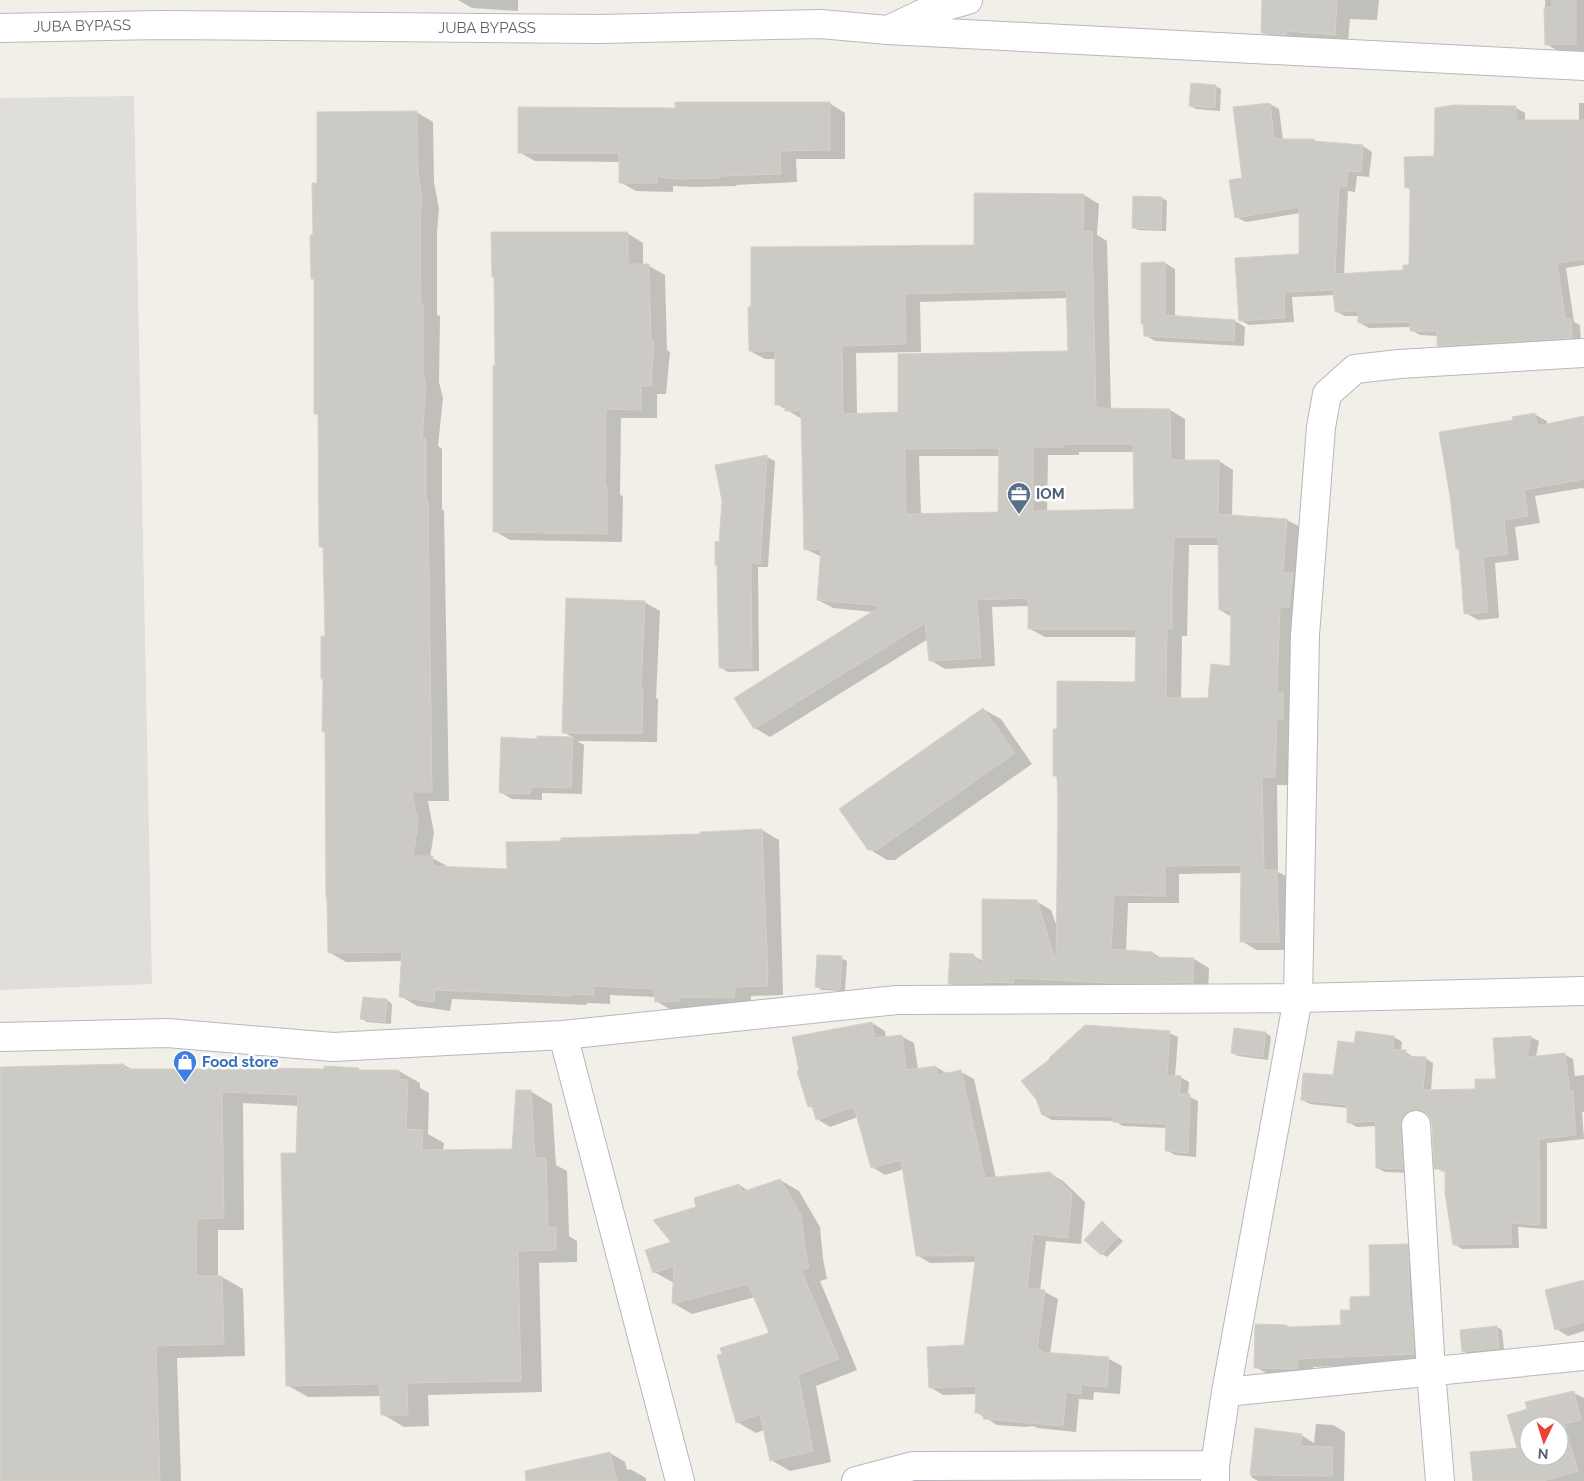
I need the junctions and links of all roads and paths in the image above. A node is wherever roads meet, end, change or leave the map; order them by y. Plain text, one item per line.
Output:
1 (968, 0) edge
2 (0, 28) edge
3 (888, 30) junction
4 (1584, 66) edge
5 (1584, 353) edge
6 (1584, 991) edge
7 (1298, 998) junction
8 (0, 1036) edge
9 (562, 1036) junction
10 (1416, 1125) dead end
11 (1584, 1356) edge
12 (1431, 1371) junction
13 (1226, 1392) junction
14 (916, 1473) edge
15 (1215, 1473) edge
16 (680, 1481) edge
17 (856, 1481) edge
18 (1440, 1481) edge

1 - 3 street
2 - 3 street, JUBA BYPASS
3 - 4 street, JUBA BYPASS
5 - 7 street
6 - 7 street
7 - 9 street
7 - 13 street
8 - 9 street
9 - 16 street
10 - 12 street
11 - 12 street
12 - 13 street
12 - 18 street
13 - 15 street
14 - 15 street
14 - 17 street

